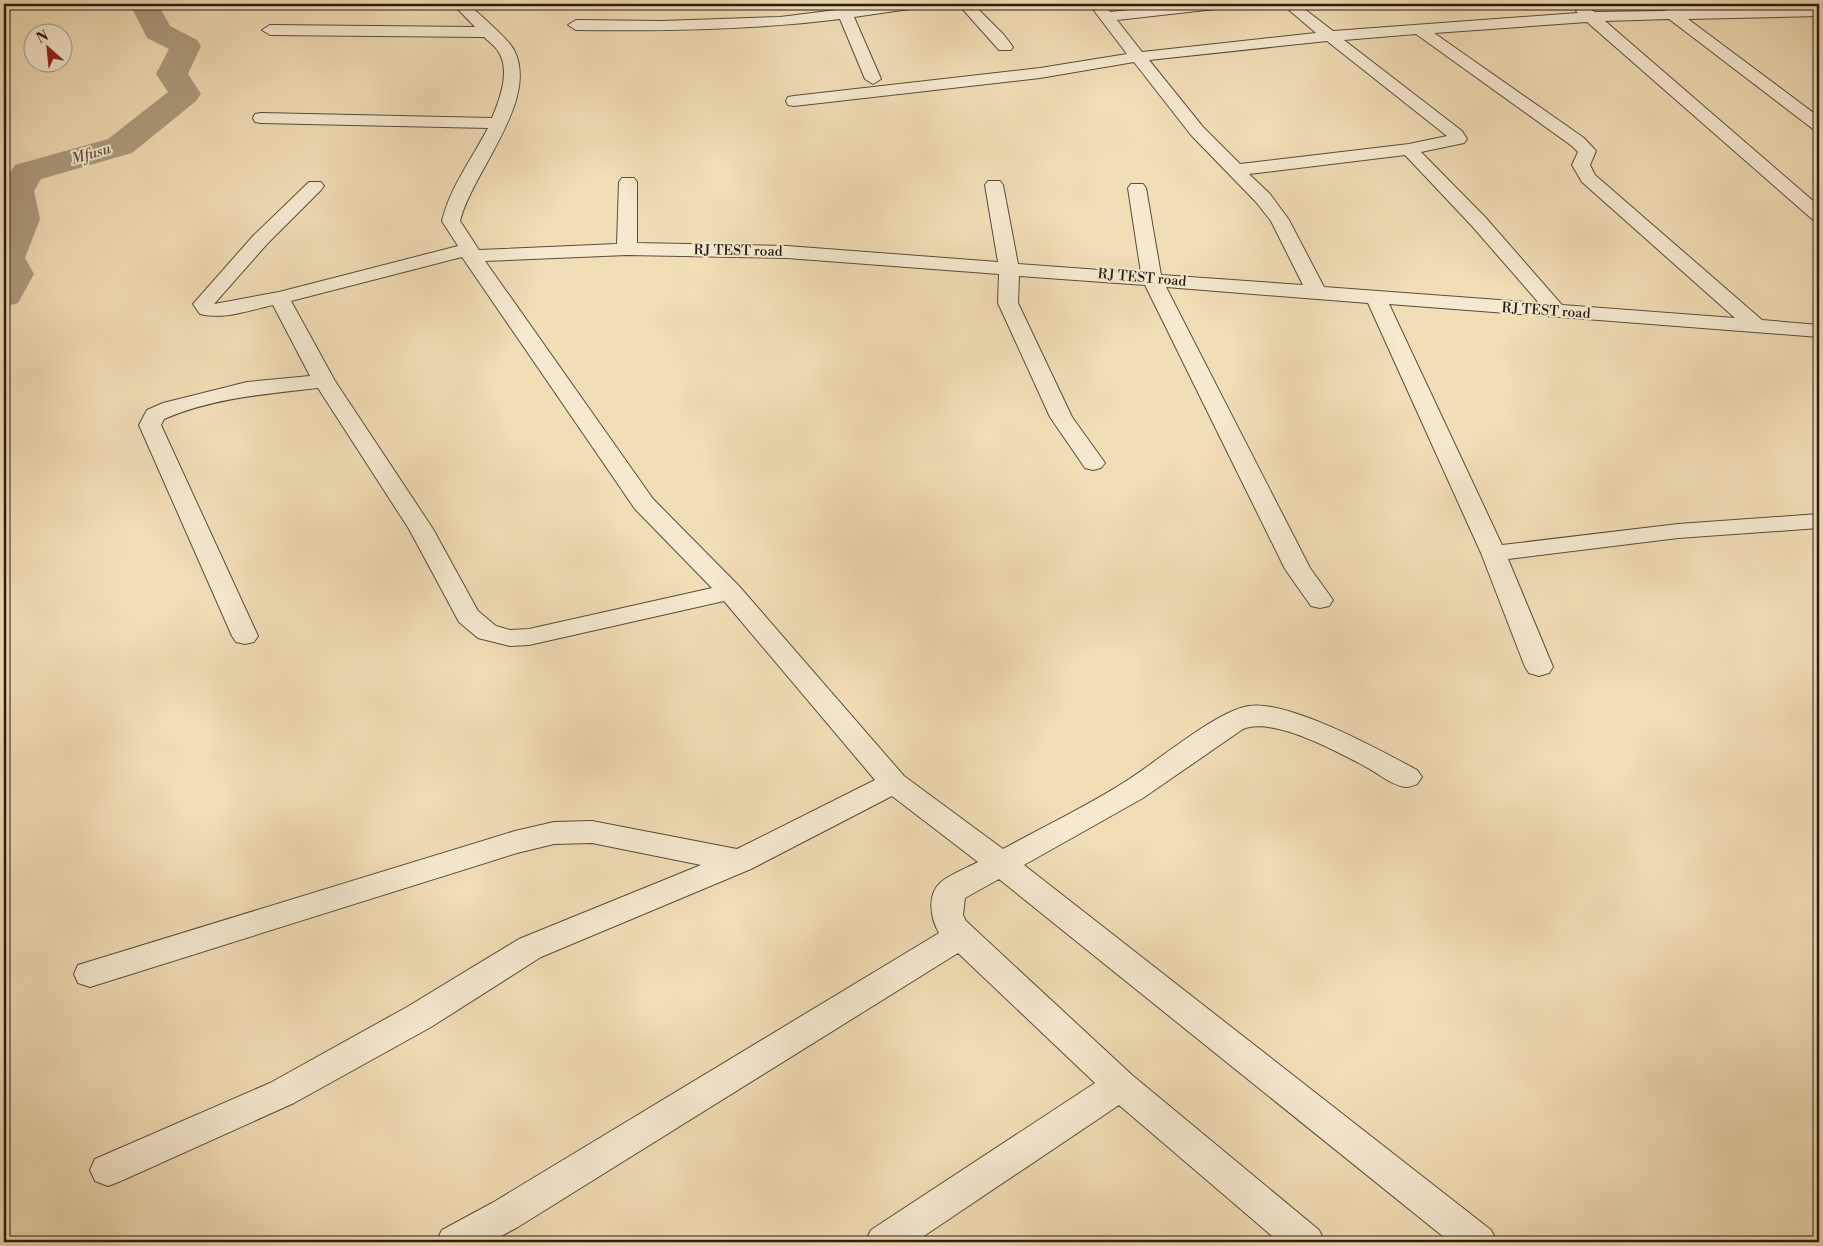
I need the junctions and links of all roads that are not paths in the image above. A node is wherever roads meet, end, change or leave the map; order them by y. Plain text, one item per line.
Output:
1 (460, 4) edge
2 (916, 4) edge
3 (965, 4) edge
4 (1224, 4) edge
5 (1289, 4) edge
6 (1576, 4) edge
7 (1102, 11) edge
8 (1819, 12) edge
9 (1670, 13) junction
10 (845, 14) junction
11 (1591, 17) junction
12 (576, 24) dead end
13 (270, 30) dead end
14 (1418, 30) junction
15 (489, 32) junction
16 (1330, 36) junction
17 (1005, 47) dead end
18 (1137, 57) junction
19 (873, 79) dead end
20 (794, 101) dead end
21 (261, 118) dead end
22 (497, 123) junction
23 (1819, 125) edge
24 (1409, 149) junction
25 (1234, 170) junction
26 (628, 182) dead end
27 (994, 185) dead end
28 (315, 186) dead end
29 (1137, 188) dead end
30 (1819, 215) edge
31 (627, 249) junction
32 (470, 253) junction
33 (1009, 268) junction
34 (1152, 279) junction
35 (1317, 292) junction
36 (279, 298) junction
37 (1376, 298) junction
38 (1557, 312) junction
39 (1756, 326) junction
40 (1819, 331) edge
41 (324, 381) junction
42 (1093, 463) dead end
43 (1819, 521) edge
44 (1493, 553) junction
45 (730, 592) junction
46 (1320, 600) dead end
47 (245, 636) dead end
48 (1539, 667) dead end
49 (1408, 777) dead end
50 (894, 783) junction
51 (740, 860) junction
52 (1000, 865) junction
53 (960, 936) junction
54 (90, 974) dead end
55 (1120, 1085) junction
56 (108, 1170) dead end
57 (455, 1242) edge
58 (884, 1242) edge
59 (1306, 1242) edge
60 (1478, 1242) edge

1 - 15 street
2 - 10 street
3 - 17 street
4 - 7 street
5 - 16 street
6 - 11 street
7 - 18 street
8 - 9 street
9 - 11 street
9 - 23 street
10 - 12 street
10 - 19 street
11 - 14 street
11 - 30 street
13 - 15 street
14 - 16 street
14 - 39 street
15 - 22 street
16 - 18 street
16 - 24 street
18 - 20 street
18 - 25 street
21 - 22 street
22 - 32 street
24 - 25 street
24 - 38 street
25 - 35 street
26 - 31 street
27 - 33 street
28 - 36 street, RJ TEST road
29 - 34 street
31 - 32 street, RJ TEST road
31 - 33 street, RJ TEST road
32 - 36 street, RJ TEST road
32 - 45 street
33 - 34 street, RJ TEST road
33 - 42 street
34 - 35 street, RJ TEST road
34 - 46 street
35 - 37 street, RJ TEST road
36 - 41 street
37 - 38 street, RJ TEST road
37 - 44 street
38 - 39 street, RJ TEST road
39 - 40 street, RJ TEST road
41 - 45 street
41 - 47 street
43 - 44 street
44 - 48 street
45 - 50 street
49 - 52 street
50 - 51 street
50 - 52 street
51 - 54 street
51 - 56 street
52 - 53 street
52 - 60 street
53 - 55 street
53 - 57 street
55 - 58 street
55 - 59 street

